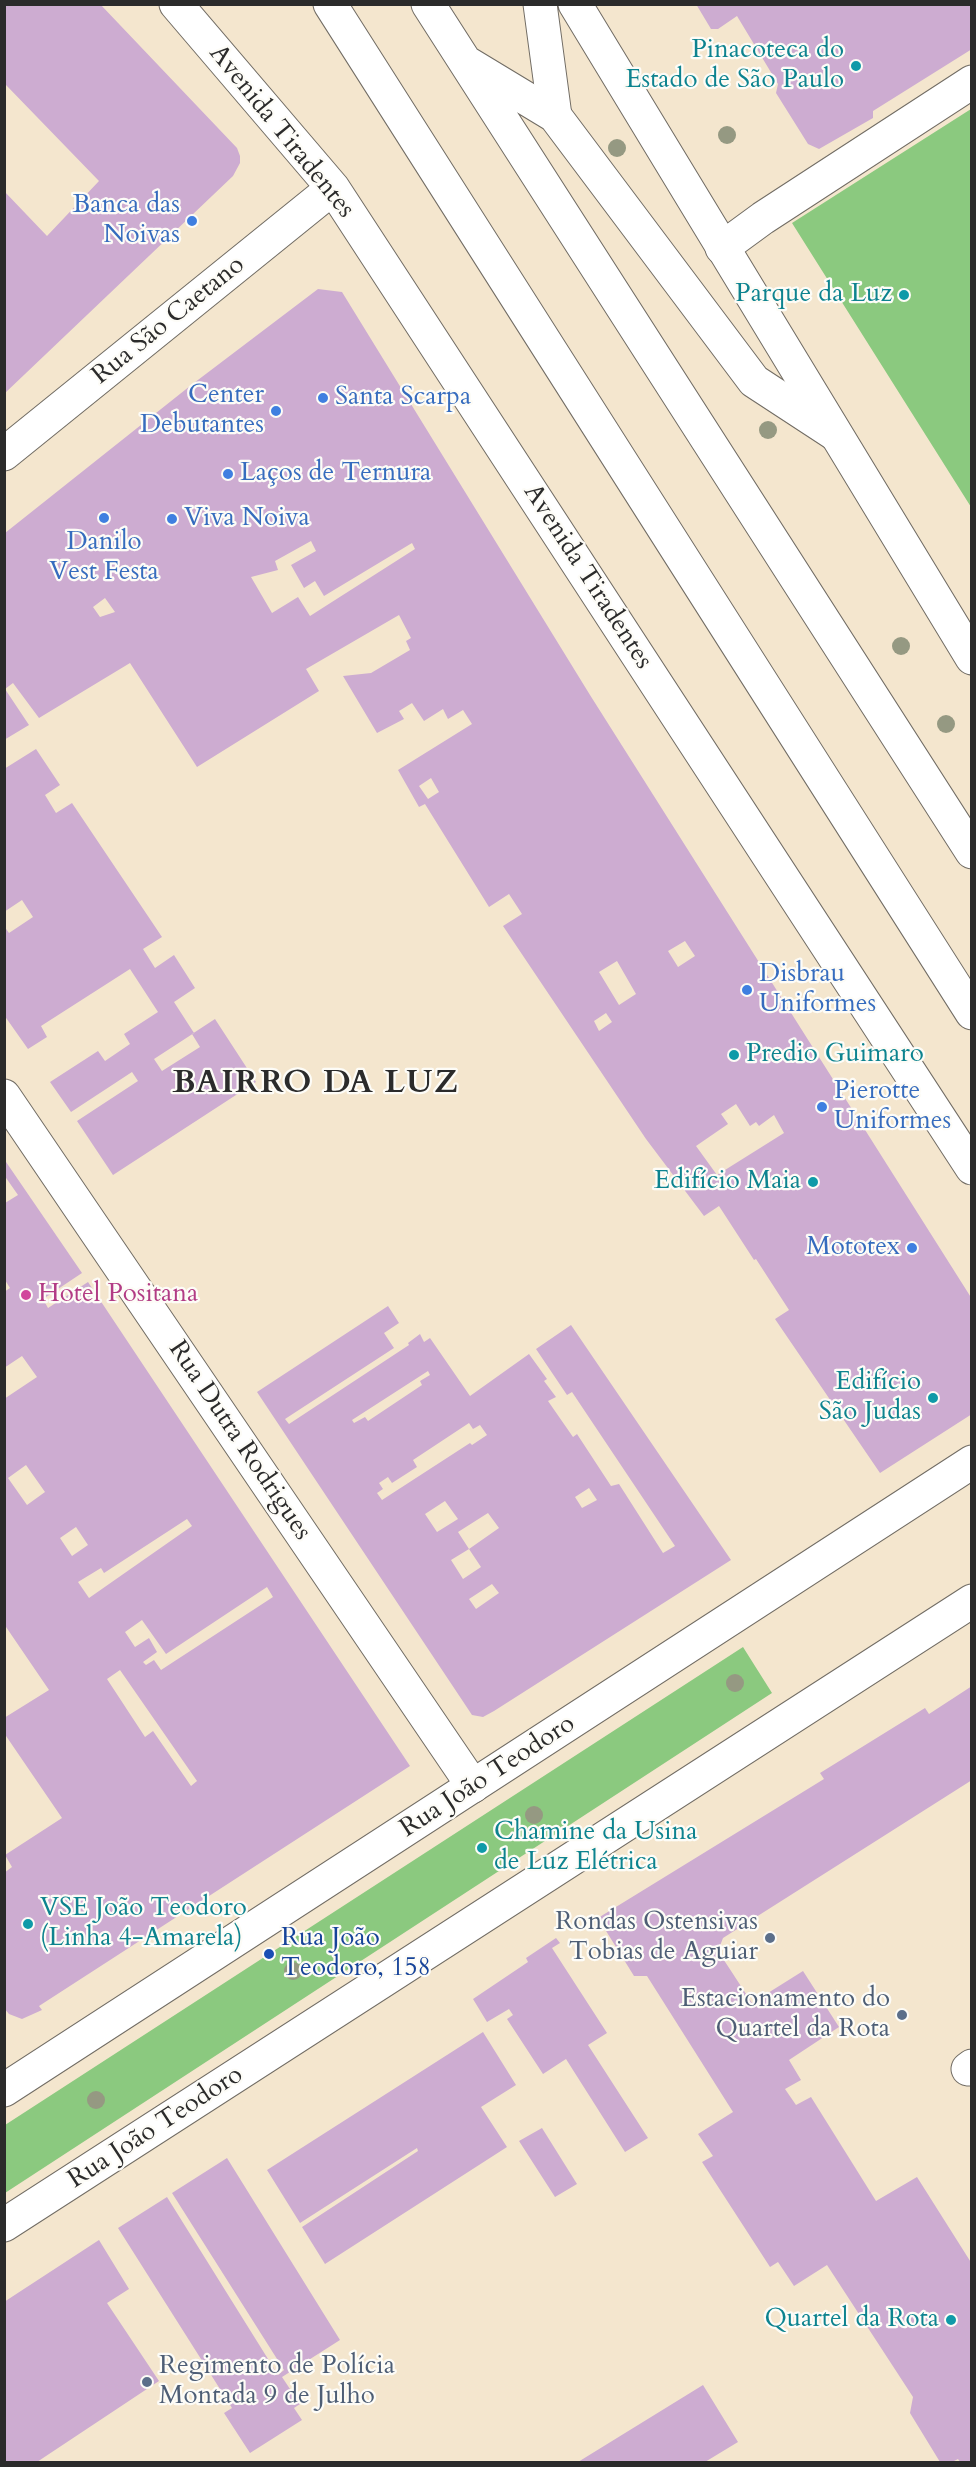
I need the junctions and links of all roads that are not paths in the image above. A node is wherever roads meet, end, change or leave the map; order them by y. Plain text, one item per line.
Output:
1 (176, 4) edge
2 (330, 4) edge
3 (428, 4) edge
4 (540, 4) edge
5 (574, 4) edge
6 (462, 60) junction
7 (972, 82) edge
8 (555, 116) junction
9 (333, 188) junction
10 (722, 248) junction
11 (835, 434) junction
12 (4, 454) edge
13 (972, 658) edge
14 (972, 852) edge
15 (972, 1013) edge
16 (4, 1096) edge
17 (972, 1168) edge
18 (972, 1462) edge
19 (972, 1601) edge
20 (473, 1786) junction
21 (6, 2086) edge
22 (4, 2225) edge

1 - 9 main road, Avenida Tiradentes
2 - 15 main road
3 - 6 main road
4 - 8 main road
5 - 10 main road
6 - 8 main road
6 - 14 main road
7 - 10 main road
8 - 11 main road
9 - 12 main road, Rua São Caetano
9 - 17 main road, Avenida Tiradentes
10 - 11 main road
11 - 13 main road
16 - 20 main road, Rua Dutra Rodrigues
18 - 20 main road, Rua João Teodoro
19 - 22 main road, Rua João Teodoro
20 - 21 main road, Rua João Teodoro

